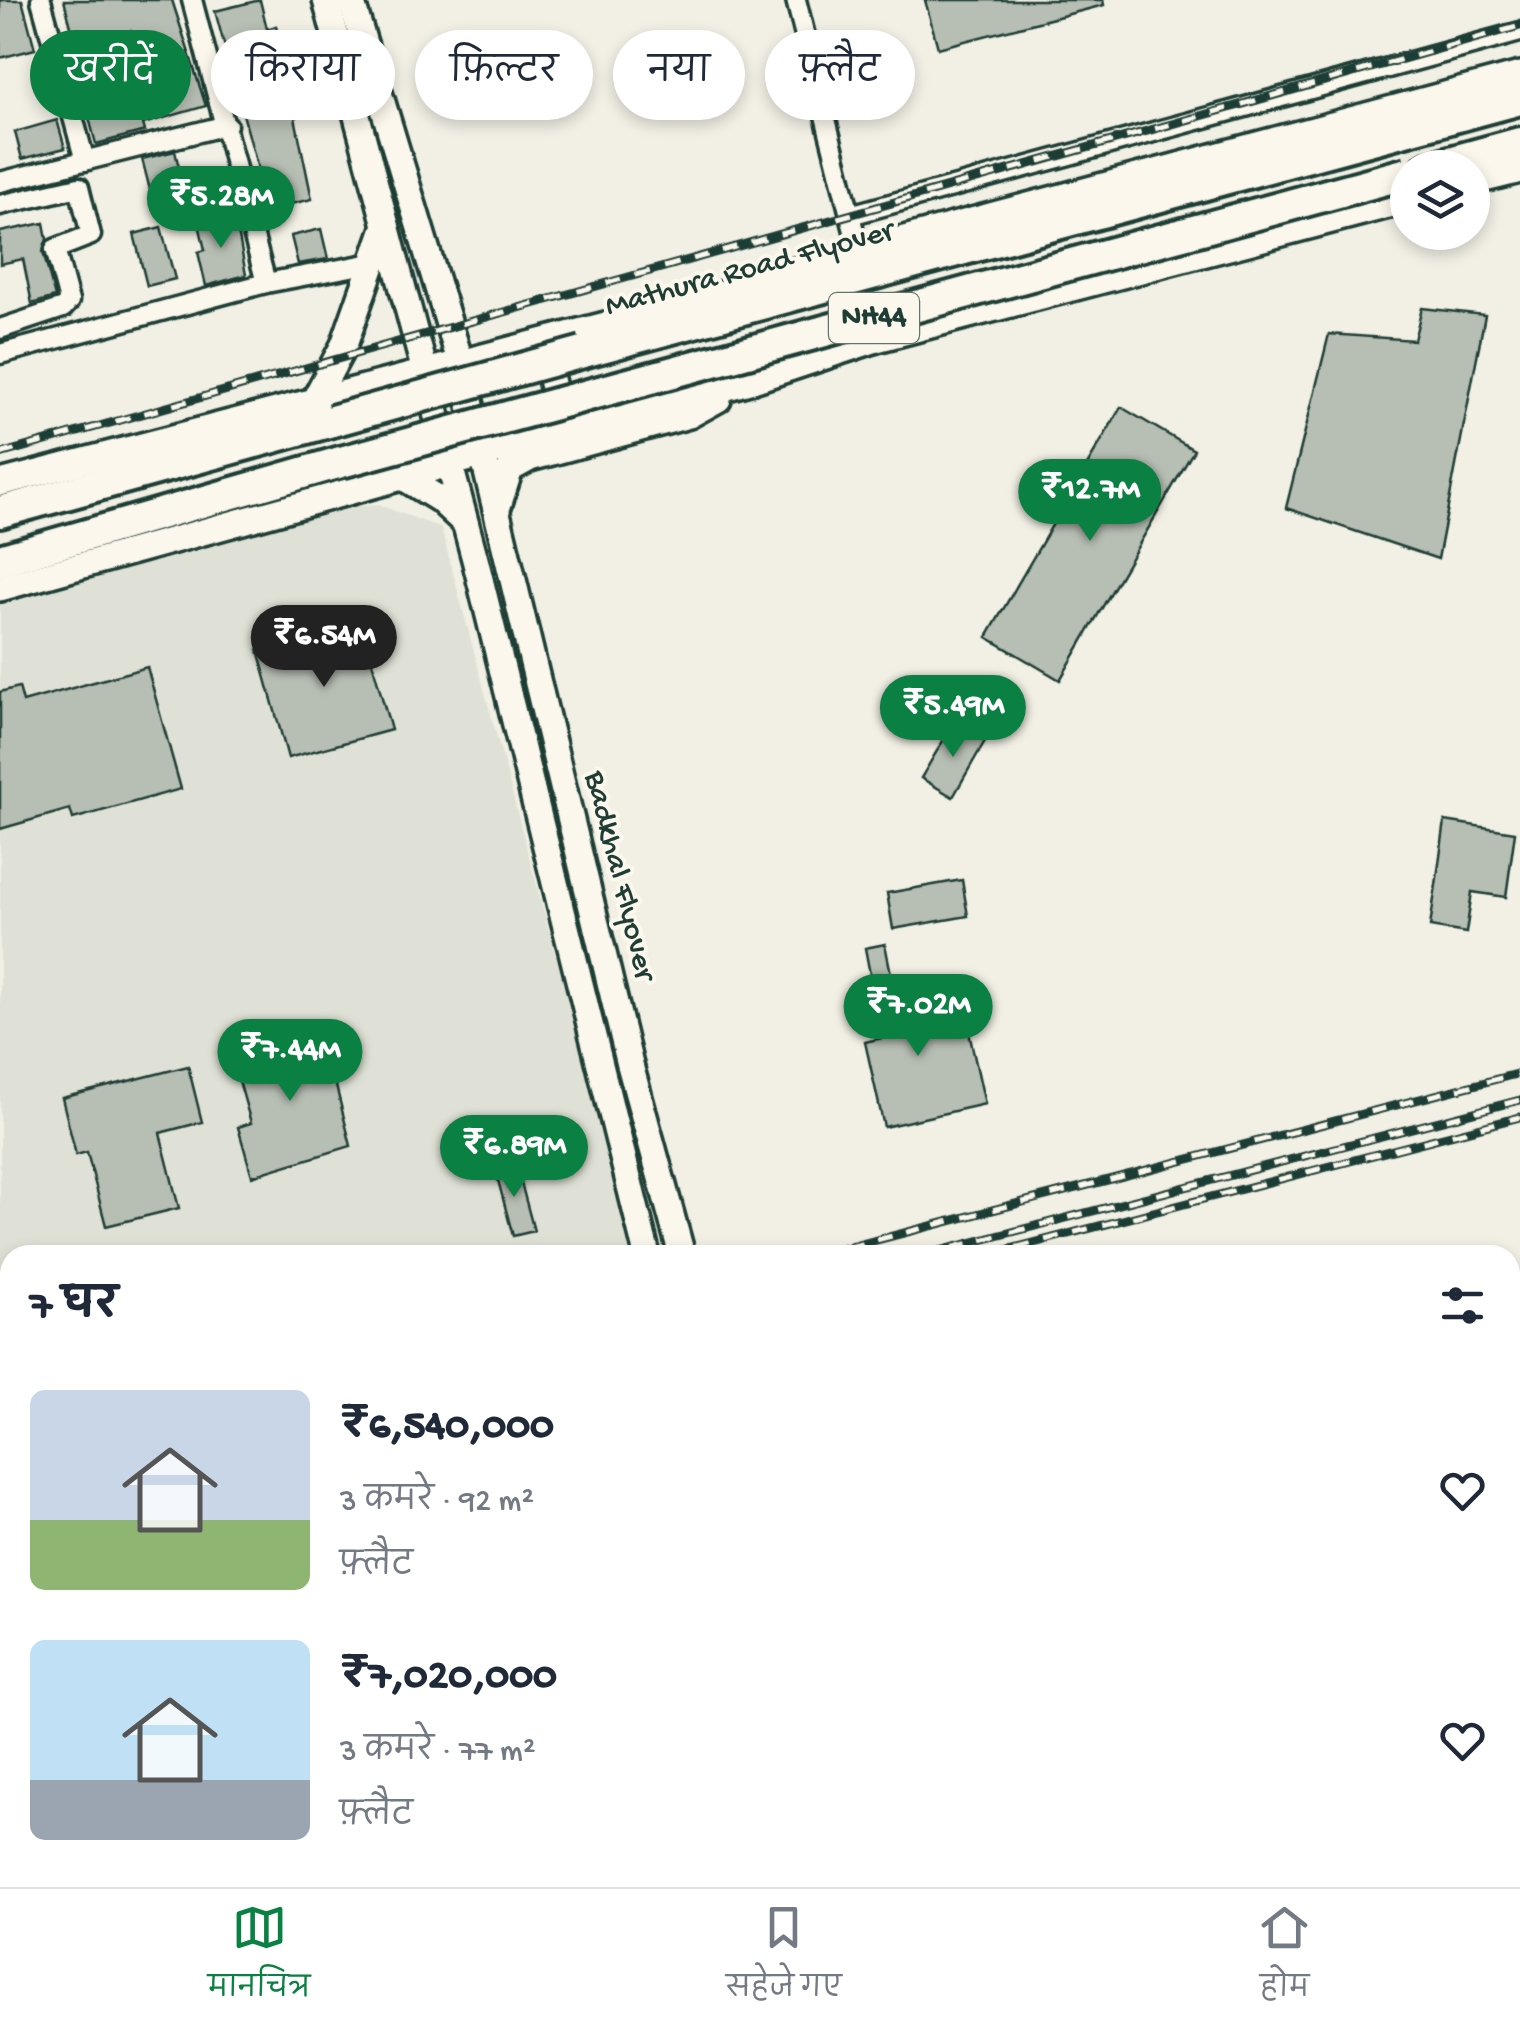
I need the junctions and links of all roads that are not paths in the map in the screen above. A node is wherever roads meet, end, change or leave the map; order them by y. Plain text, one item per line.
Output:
1 (41, 0) edge
2 (192, 0) edge
3 (326, 0) edge
4 (351, 0) edge
5 (796, 0) edge
6 (1520, 32) edge
7 (1520, 75) edge
8 (1520, 99) edge
9 (227, 125) junction
10 (1520, 142) edge
11 (1490, 150) edge
12 (85, 160) junction
13 (1520, 170) edge
14 (1390, 178) edge
15 (1490, 178) edge
16 (0, 182) edge
17 (0, 205) edge
18 (1390, 205) edge
19 (850, 215) junction
20 (386, 224) junction
21 (859, 251) junction
22 (372, 263) junction
23 (266, 283) junction
24 (1, 329) edge
25 (559, 338) junction
26 (4, 353) edge
27 (461, 364) junction
28 (423, 373) junction
29 (753, 380) junction
30 (354, 392) junction
31 (313, 403) junction
32 (592, 423) junction
33 (484, 453) junction
34 (448, 462) junction
35 (390, 478) junction
36 (0, 483) edge
37 (498, 510) junction
38 (0, 512) edge
39 (464, 523) junction
40 (0, 560) edge
41 (0, 588) edge
42 (645, 1245) edge
43 (679, 1245) edge

1 - 12 street
2 - 9 street
3 - 20 main road, Badkhal Flyover
4 - 27 main road, Badkhal Flyover
5 - 19 street
6 - 19 street
7 - 21 main road
8 - 38 highway, Mathura Road Flyover / NH44, bridge
9 - 12 street
9 - 23 street
10 - 11 highway
12 - 16 street
13 - 15 main road
14 - 40 highway, NH44, bridge
17 - 24 street
18 - 29 main road
19 - 21 street
20 - 22 main road
20 - 28 main road, Badkhal Flyover
21 - 25 main road
22 - 23 street
22 - 31 main road
23 - 26 street
24 - 26 street
25 - 27 main road
25 - 32 main road
27 - 28 main road
27 - 33 main road, Badkhal Flyover
28 - 30 main road
28 - 34 main road, Badkhal Flyover
29 - 32 main road
29 - 37 main road
30 - 31 main road
30 - 35 main road
31 - 36 main road
32 - 33 main road
33 - 34 main road
33 - 37 main road, Badkhal Flyover
34 - 35 main road
34 - 39 main road, Badkhal Flyover
35 - 39 main road
35 - 41 main road
37 - 43 main road, Badkhal Flyover
39 - 42 main road, Badkhal Flyover

